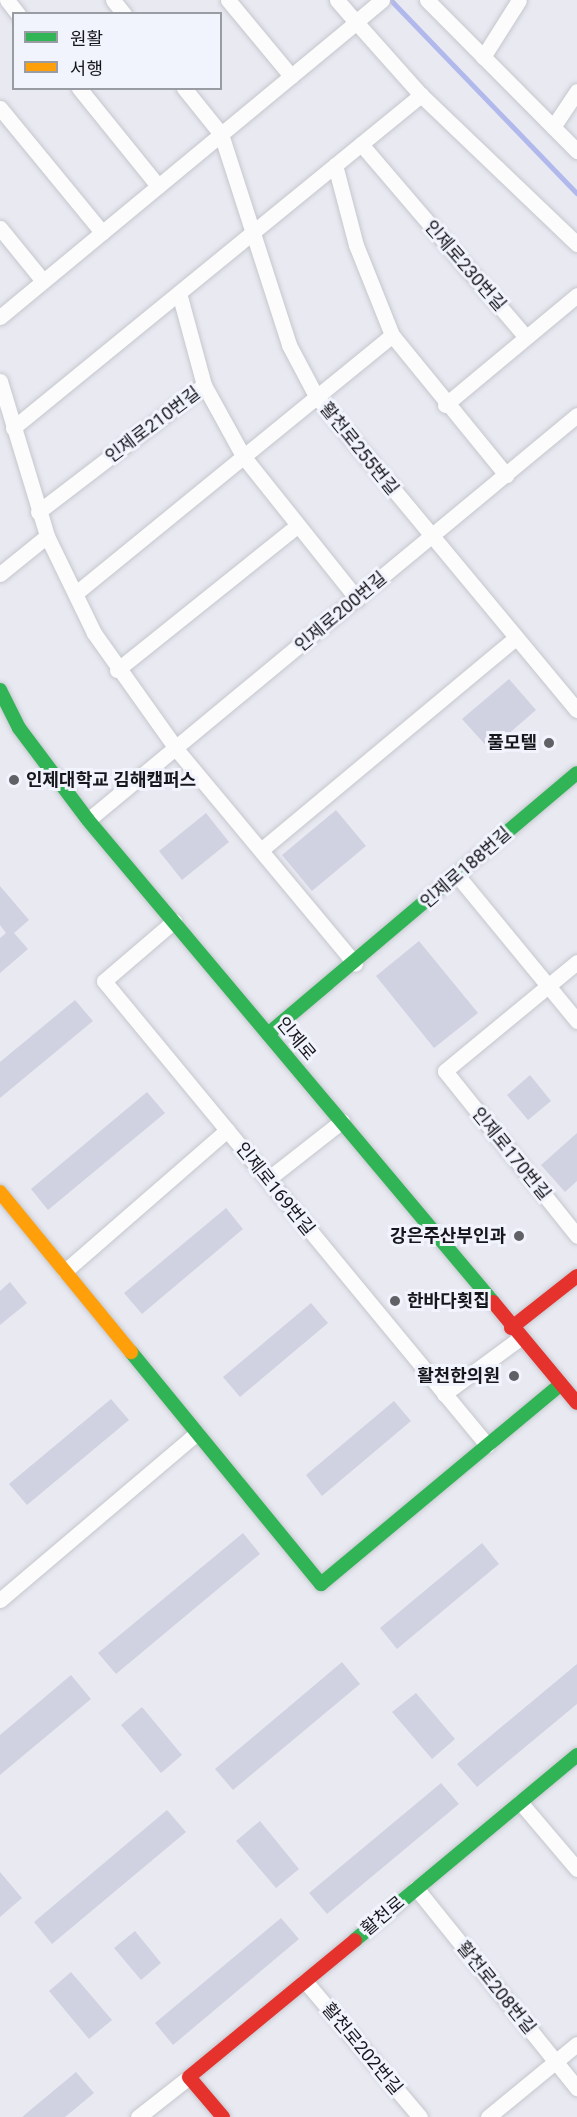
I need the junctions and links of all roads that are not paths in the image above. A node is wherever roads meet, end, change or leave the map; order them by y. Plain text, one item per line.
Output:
1 (6, 0) edge
2 (113, 0) edge
3 (228, 0) edge
4 (337, 0) edge
5 (382, 0) edge
6 (427, 0) edge
7 (519, 0) edge
8 (0, 4) edge
9 (16, 12) edge
10 (122, 12) edge
11 (360, 19) junction
12 (483, 57) junction
13 (291, 76) junction
14 (81, 90) edge
15 (186, 90) edge
16 (577, 91) edge
17 (421, 94) junction
18 (0, 108) edge
19 (554, 128) junction
20 (221, 134) junction
21 (361, 144) junction
22 (577, 151) edge
23 (335, 165) junction
24 (158, 186) junction
25 (0, 228) edge
26 (254, 231) junction
27 (102, 232) junction
28 (577, 244) edge
29 (43, 281) junction
30 (179, 293) junction
31 (577, 295) edge
32 (0, 317) edge
33 (392, 335) junction
34 (526, 337) junction
35 (0, 381) edge
36 (204, 385) junction
37 (316, 396) junction
38 (445, 405) junction
39 (577, 415) edge
40 (13, 428) junction
41 (243, 456) junction
42 (506, 475) junction
43 (38, 512) junction
44 (297, 526) junction
45 (47, 536) junction
46 (430, 538) junction
47 (0, 574) edge
48 (76, 593) junction
49 (357, 599) junction
50 (514, 639) junction
51 (117, 670) junction
52 (0, 690) edge
53 (577, 710) edge
54 (177, 750) junction
55 (577, 772) edge
56 (88, 820) junction
57 (261, 850) junction
58 (457, 876) junction
59 (174, 921) junction
60 (577, 962) edge
61 (355, 964) junction
62 (549, 987) junction
63 (577, 1022) edge
64 (268, 1034) junction
65 (342, 1121) junction
66 (227, 1130) junction
67 (268, 1179) junction
68 (0, 1191) edge
69 (577, 1236) edge
70 (64, 1271) junction
71 (577, 1276) edge
72 (516, 1333) junction
73 (561, 1384) junction
74 (444, 1394) junction
75 (577, 1403) edge
76 (197, 1433) junction
77 (487, 1445) junction
78 (0, 1600) edge
79 (577, 1755) edge
80 (520, 1802) junction
81 (577, 1869) edge
82 (416, 1888) junction
83 (305, 1981) junction
84 (577, 2044) edge
85 (556, 2062) junction
86 (189, 2077) junction
87 (577, 2088) edge
88 (138, 2117) edge
89 (223, 2117) edge
90 (420, 2117) edge
91 (488, 2117) edge

1 - 8 street
1 - 9 street
2 - 10 street
3 - 13 street
4 - 11 street
5 - 11 street
6 - 12 street
7 - 12 street
11 - 13 street
11 - 17 street
12 - 19 street
13 - 20 street
14 - 24 street
15 - 20 street, 활천로255번길
16 - 19 street
17 - 21 street
17 - 28 street
18 - 27 street
19 - 22 street
20 - 24 street
20 - 26 street, 활천로255번길
21 - 23 street
21 - 34 street, 인제로230번길
23 - 26 street
23 - 33 street
24 - 27 street
25 - 29 street
26 - 30 street
26 - 37 street, 활천로255번길
27 - 29 street
29 - 32 street
30 - 36 street
30 - 40 street
31 - 34 street
33 - 37 street
33 - 38 street
34 - 38 street
35 - 40 street
36 - 41 street, 인제로210번길
36 - 43 street, 인제로210번길
37 - 41 street
37 - 46 street, 활천로255번길
38 - 42 street
39 - 42 street, 인제로200번길
40 - 43 street
41 - 44 street, 인제로210번길
41 - 48 street
42 - 46 street, 인제로200번길
43 - 45 street
44 - 49 street, 인제로210번길
44 - 51 street
45 - 47 street
45 - 48 street
46 - 49 street, 인제로200번길
46 - 50 street, 활천로255번길
48 - 51 street
49 - 54 street, 인제로200번길
50 - 53 street, 활천로255번길
50 - 57 street
51 - 54 street
52 - 56 street, 인제로
54 - 56 street, 인제로200번길
54 - 57 street
55 - 58 street, 인제로188번길
56 - 59 street, 인제로
57 - 61 street
58 - 61 street, 인제로188번길
58 - 62 street
59 - 64 street, 인제로
59 - 66 street, 인제로169번길
60 - 62 street
61 - 64 street, 인제로188번길
62 - 63 street
62 - 69 street, 인제로170번길
64 - 65 street, 인제로
65 - 67 street
65 - 72 street, 인제로
66 - 67 street, 인제로169번길
66 - 70 street
67 - 74 street, 인제로169번길
68 - 70 street
70 - 76 street
71 - 72 street
72 - 73 street, 인제로
72 - 74 street
73 - 75 street, 인제로
73 - 77 street
74 - 77 street, 인제로169번길
76 - 77 street
76 - 78 street
79 - 80 street, 활천로
80 - 81 street
80 - 82 street, 활천로
82 - 83 street, 활천로
82 - 85 street, 활천로208번길
83 - 86 street, 활천로
83 - 90 street, 활천로202번길
84 - 85 street
85 - 87 street, 활천로208번길
85 - 91 street
86 - 88 street, 활천로
86 - 89 street

